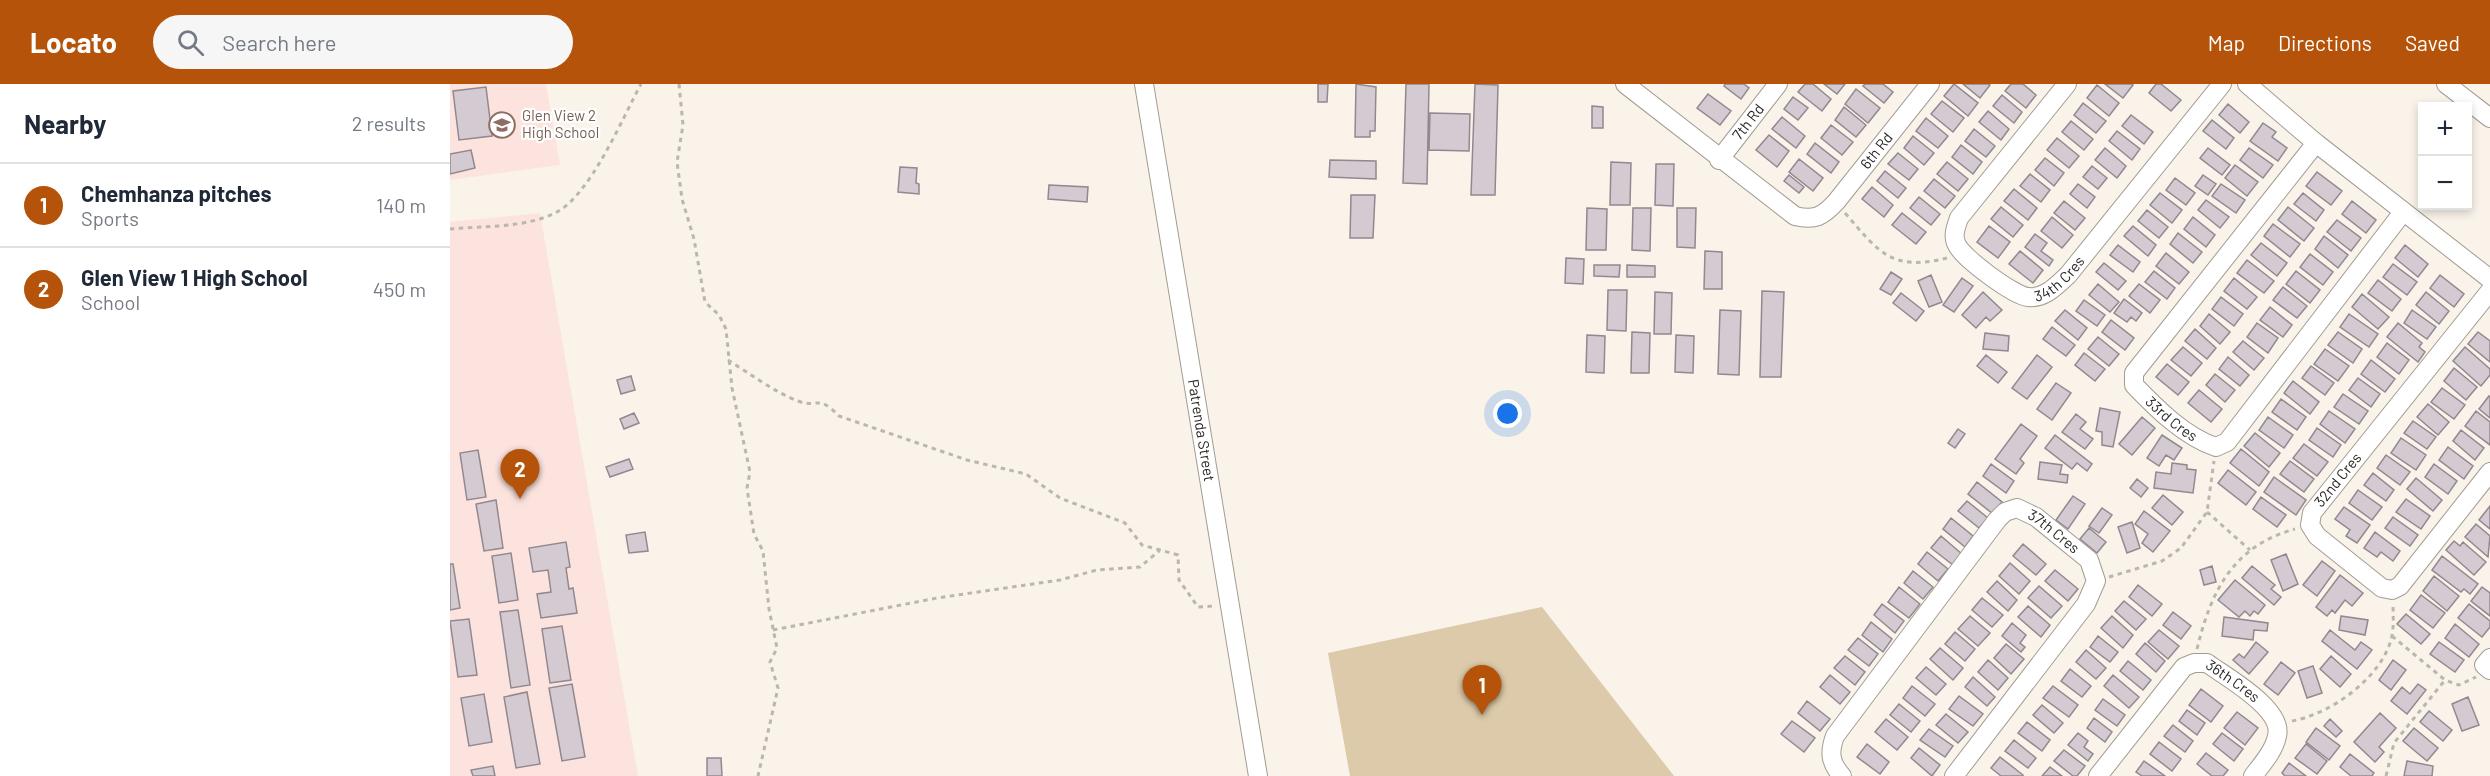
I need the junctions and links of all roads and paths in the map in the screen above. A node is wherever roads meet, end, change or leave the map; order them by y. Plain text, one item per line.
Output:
1 (641, 84) edge
2 (680, 84) edge
3 (1144, 84) edge
4 (1778, 84) edge
5 (1930, 84) edge
6 (2067, 84) edge
7 (2222, 84) edge
8 (2247, 84) edge
9 (2446, 84) edge
10 (1631, 86) edge
11 (2490, 118) edge
12 (2316, 143) junction
13 (1719, 160) junction
14 (1836, 202) junction
15 (2403, 212) junction
16 (450, 230) edge
17 (1963, 254) junction
18 (2490, 279) edge
19 (2490, 291) edge
20 (728, 360) junction
21 (2216, 447) junction
22 (2490, 472) edge
23 (2207, 512) junction
24 (2310, 525) junction
25 (2250, 550) junction
26 (1160, 551) junction
27 (2096, 581) junction
28 (2392, 590) junction
29 (1230, 605) junction
30 (773, 630) junction
31 (2392, 636) junction
32 (2194, 663) junction
33 (2488, 664) edge
34 (2445, 680) junction
35 (2278, 723) junction
36 (758, 776) edge
37 (1258, 776) edge
38 (1842, 776) edge
39 (1954, 776) edge
40 (2098, 776) edge
41 (2253, 776) edge
42 (2386, 776) edge

1 - 16 path
2 - 20 path
3 - 29 street, Patrenda Street
4 - 13 street, 7th Rd
5 - 14 street, 6th Rd
6 - 17 street
7 - 17 street, 34th Cres
8 - 12 street
9 - 11 street
10 - 13 street
12 - 15 street
12 - 21 street, 33rd Cres
13 - 14 street, 6th Rd
14 - 17 path
15 - 18 street
15 - 21 street, 33rd Cres
19 - 24 street, 32nd Cres
20 - 26 path
20 - 30 path
21 - 23 path
22 - 28 street
23 - 25 path
23 - 27 path
24 - 25 path
24 - 28 street, 32nd Cres
25 - 32 path
26 - 29 path
26 - 30 path
27 - 38 street, 37th Cres
27 - 39 street
28 - 31 path
29 - 37 street, Patrenda Street
30 - 36 path
31 - 34 path
31 - 35 path
32 - 35 street, 36th Cres
32 - 40 street, 36th Cres
33 - 34 path
34 - 42 path
35 - 41 street

